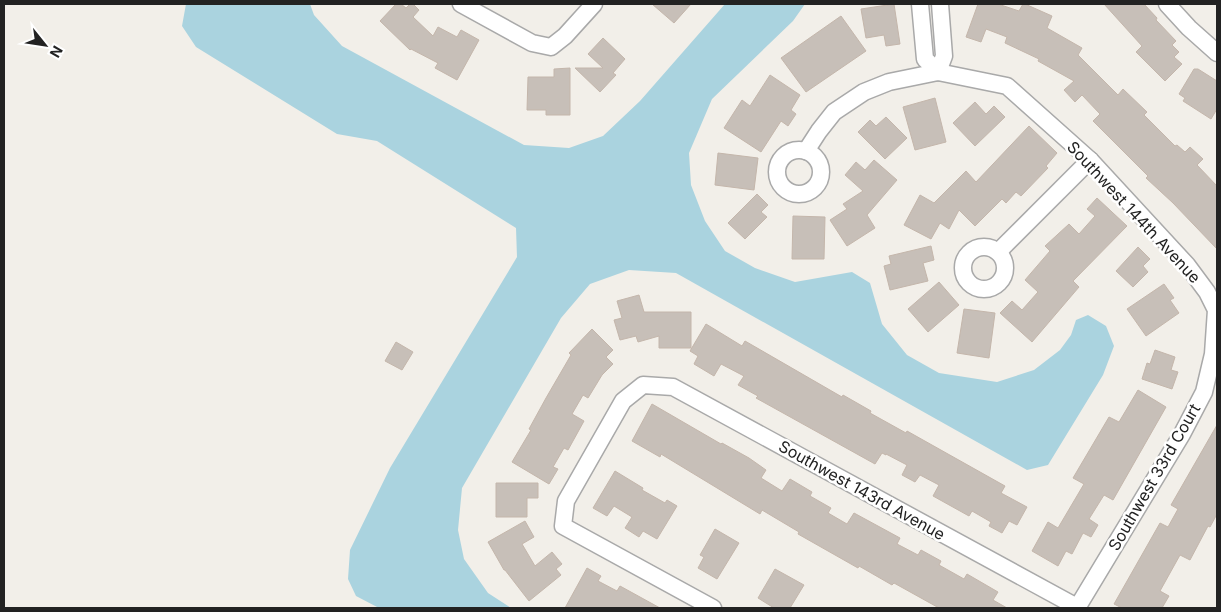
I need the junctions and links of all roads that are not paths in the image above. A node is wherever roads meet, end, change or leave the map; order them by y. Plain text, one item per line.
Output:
1 (460, 4) edge
2 (594, 4) edge
3 (920, 4) edge
4 (940, 4) edge
5 (1167, 4) edge
6 (1217, 53) edge
7 (938, 72) junction
8 (806, 151) dead end
9 (1090, 160) junction
10 (998, 252) dead end
11 (1211, 284) edge
12 (1217, 310) edge
13 (713, 608) edge
14 (1077, 608) edge

1 - 2 street
3 - 7 street
4 - 7 street
5 - 6 street
7 - 8 street
7 - 9 street, Southwest 144th Avenue
9 - 10 street
9 - 11 street, Southwest 144th Avenue
11 - 12 street, Southwest 144th Avenue
12 - 14 street, Southwest 33rd Court
13 - 14 street, Southwest 143rd Avenue

